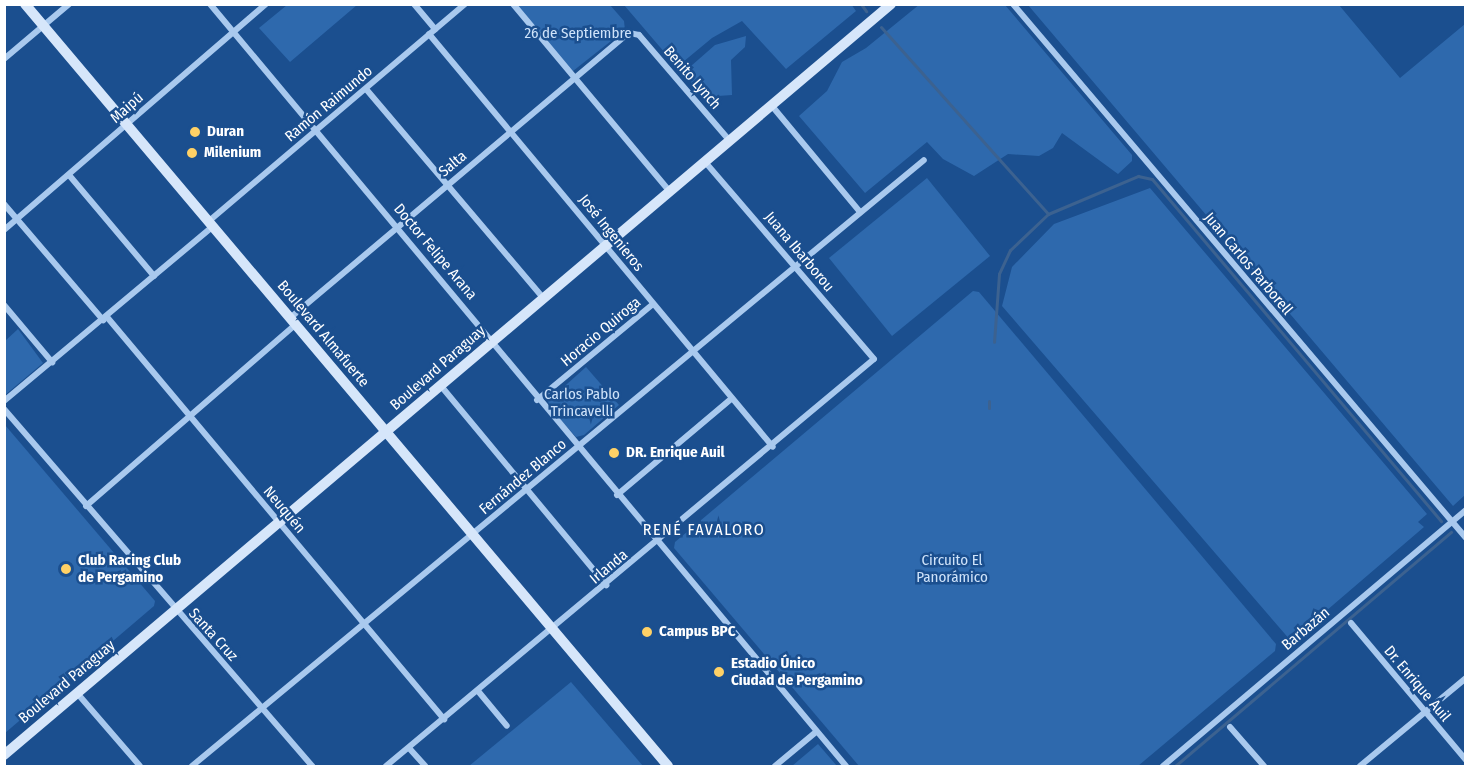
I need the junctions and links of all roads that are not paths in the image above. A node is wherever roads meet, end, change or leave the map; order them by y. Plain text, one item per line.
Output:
1 (25, 4) edge
2 (69, 4) edge
3 (210, 4) edge
4 (266, 4) edge
5 (414, 4) edge
6 (465, 4) edge
7 (513, 4) edge
8 (891, 4) edge
9 (1013, 4) edge
10 (43, 26) junction
11 (432, 32) junction
12 (634, 32) joint
13 (233, 33) junction
14 (4, 59) edge
15 (575, 78) junction
16 (366, 88) junction
17 (772, 106) junction
18 (127, 124) junction
19 (317, 130) junction
20 (511, 132) junction
21 (730, 141) junction
22 (924, 160) dead end
23 (705, 162) junction
24 (69, 175) junction
25 (448, 184) junction
26 (670, 192) junction
27 (4, 204) edge
28 (860, 212) junction
29 (17, 219) junction
30 (211, 224) junction
31 (398, 226) junction
32 (4, 230) edge
33 (607, 245) junction
34 (795, 266) junction
35 (154, 276) junction
36 (543, 298) junction
37 (652, 304) junction
38 (4, 305) edge
39 (105, 319) junction
40 (293, 321) junction
41 (493, 341) junction
42 (691, 351) junction
43 (873, 360) joint
44 (52, 362) junction
45 (441, 386) junction
46 (732, 398) junction
47 (537, 400) junction
48 (4, 401) edge
49 (4, 409) edge
50 (190, 416) junction
51 (386, 432) junction
52 (577, 447) junction
53 (773, 447) junction
54 (526, 490) junction
55 (617, 495) junction
56 (86, 506) junction
57 (1466, 510) edge
58 (1452, 522) junction
59 (279, 523) junction
60 (472, 534) junction
61 (1466, 538) edge
62 (658, 542) junction
63 (606, 585) junction
64 (175, 610) junction
65 (364, 622) junction
66 (1351, 623) dead end
67 (552, 629) junction
68 (1466, 678) edge
69 (478, 692) junction
70 (77, 693) junction
71 (262, 708) junction
72 (1425, 712) junction
73 (444, 719) junction
74 (507, 726) dead end
75 (1230, 727) dead end
76 (816, 732) junction
77 (409, 748) junction
78 (4, 755) edge
79 (1466, 760) edge
80 (140, 766) edge
81 (192, 766) edge
82 (312, 766) edge
83 (386, 766) edge
84 (424, 766) edge
85 (668, 766) edge
86 (775, 766) edge
87 (846, 766) edge
88 (1163, 766) edge
89 (1264, 766) edge
90 (1360, 766) edge

1 - 10 main road, Boulevard Almafuerte
2 - 10 street
3 - 13 street, Doctor Felipe Arana
4 - 13 street, Maipú
5 - 11 street, José Ingenieros
6 - 11 street, Ramón Raimundo
7 - 15 street
8 - 17 main road, Boulevard Paraguay
9 - 58 street, Juan Carlos Parborell
10 - 14 street
10 - 18 main road, Boulevard Almafuerte
11 - 16 street, Ramón Raimundo
11 - 20 street, José Ingenieros
12 - 15 street, Salta
12 - 21 street, Benito Lynch
13 - 18 street, Maipú
13 - 19 street, Doctor Felipe Arana
15 - 20 street, Salta
15 - 26 street
16 - 19 street, Ramón Raimundo
16 - 25 street
17 - 21 main road, Boulevard Paraguay
17 - 28 street
18 - 24 street, Maipú
18 - 30 main road, Boulevard Almafuerte
19 - 30 street, Ramón Raimundo
19 - 31 street, Doctor Felipe Arana
20 - 25 street, Salta
20 - 33 street, José Ingenieros
21 - 23 main road, Boulevard Paraguay
22 - 28 street, Fernández Blanco
23 - 26 main road, Boulevard Paraguay
23 - 34 street, Juana Ibarborou
24 - 29 street, Maipú
24 - 35 street
25 - 31 street, Salta
25 - 36 street
26 - 33 main road, Boulevard Paraguay
27 - 29 street, Neuquén
28 - 34 street, Fernández Blanco
29 - 32 street, Maipú
29 - 39 street, Neuquén
30 - 35 street, Ramón Raimundo
30 - 40 main road, Boulevard Almafuerte
31 - 40 street, Salta
31 - 41 street, Doctor Felipe Arana
33 - 36 main road, Boulevard Paraguay
33 - 37 street, José Ingenieros
34 - 42 street, Fernández Blanco
34 - 43 street, Juana Ibarborou
35 - 39 street, Ramón Raimundo
36 - 41 main road, Boulevard Paraguay
37 - 42 street, José Ingenieros
37 - 47 street, Horacio Quiroga
38 - 44 street
39 - 44 street, Ramón Raimundo
39 - 50 street, Neuquén
40 - 50 street, Salta
40 - 51 main road, Boulevard Almafuerte
41 - 45 main road, Boulevard Paraguay
41 - 47 street, Doctor Felipe Arana
42 - 46 street, José Ingenieros
42 - 52 street, Fernández Blanco
43 - 53 street, Irlanda
44 - 48 street, Ramón Raimundo
45 - 51 main road, Boulevard Paraguay
45 - 54 street
46 - 53 street, José Ingenieros
46 - 55 street
47 - 52 street, Doctor Felipe Arana
49 - 56 street, Santa Cruz
50 - 56 street, Salta
50 - 59 street, Neuquén
51 - 59 main road, Boulevard Paraguay
51 - 60 main road, Boulevard Almafuerte
52 - 54 street, Fernández Blanco
52 - 55 street, Doctor Felipe Arana
53 - 62 street, Irlanda
54 - 60 street, Fernández Blanco
54 - 63 street
55 - 62 street, Doctor Felipe Arana
56 - 64 street, Santa Cruz
57 - 58 street, Barbazán
58 - 61 street, Juan Carlos Parborell
58 - 88 street, Barbazán
59 - 64 main road, Boulevard Paraguay
59 - 65 street, Neuquén
60 - 65 street, Fernández Blanco
60 - 67 main road, Boulevard Almafuerte
62 - 63 street, Irlanda
62 - 76 street, Doctor Felipe Arana
63 - 67 street, Irlanda
64 - 70 main road, Boulevard Paraguay
64 - 71 street, Santa Cruz
65 - 71 street, Fernández Blanco
65 - 73 street, Neuquén
66 - 72 street, Dr. Enrique Auil
67 - 69 street, Irlanda
67 - 85 main road, Boulevard Almafuerte
68 - 72 street
69 - 73 street, Irlanda
69 - 74 street
70 - 78 main road, Boulevard Paraguay
70 - 80 street
71 - 81 street, Fernández Blanco
71 - 82 street, Santa Cruz
72 - 79 street, Dr. Enrique Auil
72 - 90 street
73 - 77 street, Irlanda
75 - 89 street
76 - 86 street
76 - 87 street, Doctor Felipe Arana
77 - 83 street, Irlanda
77 - 84 street

